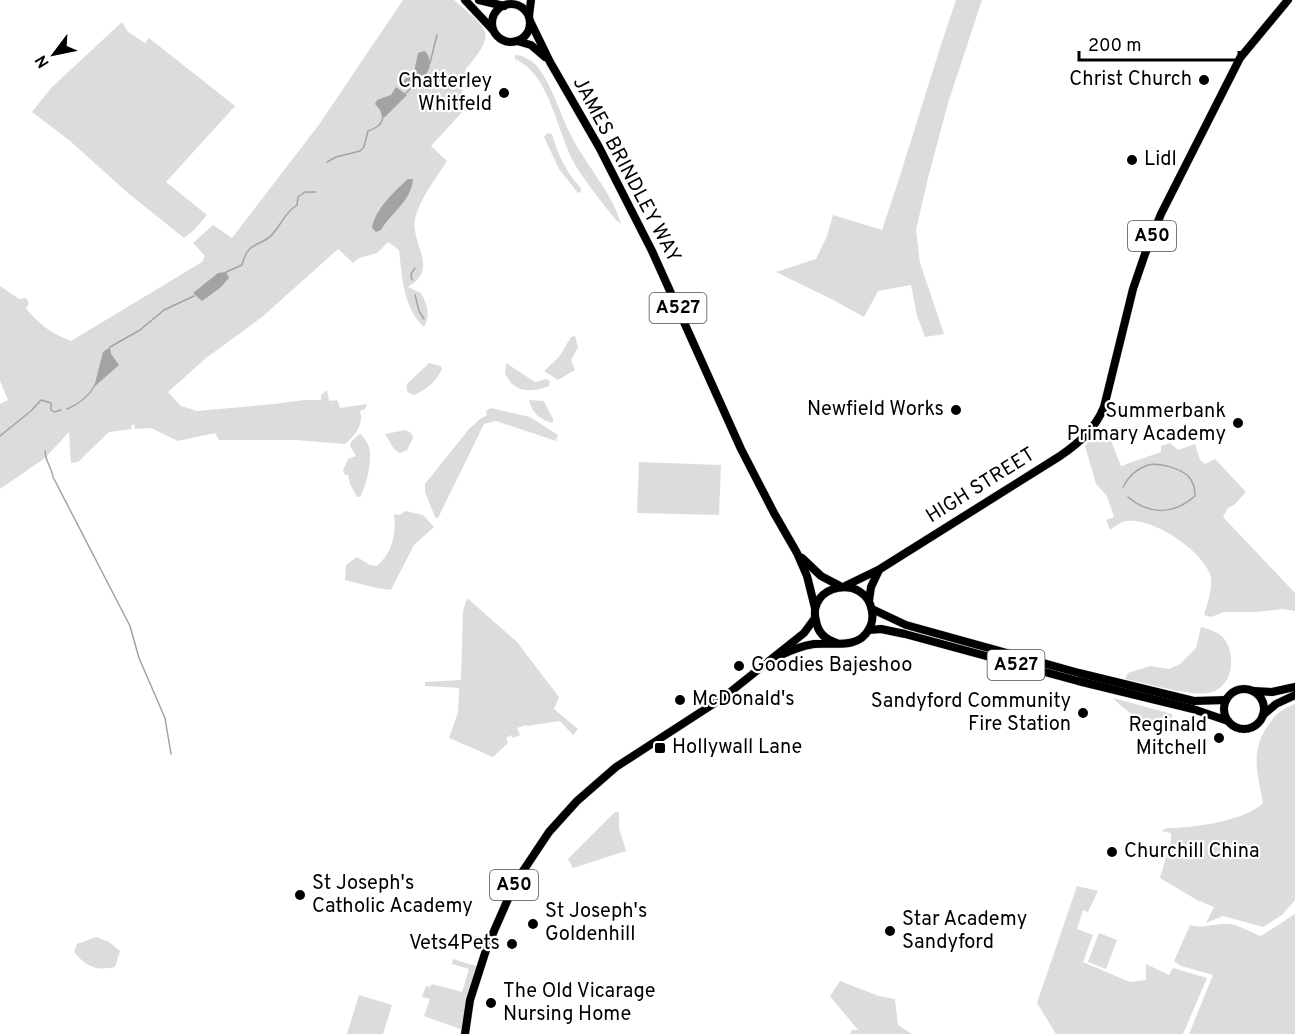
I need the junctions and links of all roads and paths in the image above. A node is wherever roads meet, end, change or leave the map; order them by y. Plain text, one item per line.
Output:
1 (465, 0) edge
2 (479, 0) edge
3 (531, 0) edge
4 (1288, 0) edge
5 (508, 4) edge
6 (530, 20) junction
7 (494, 31) junction
8 (518, 41) junction
9 (550, 62) junction
10 (797, 553) junction
11 (880, 569) junction
12 (843, 586) junction
13 (870, 605) junction
14 (815, 608) junction
15 (815, 618) junction
16 (869, 630) junction
17 (837, 644) junction
18 (772, 659) junction
19 (1295, 687) edge
20 (1253, 691) junction
21 (1295, 695) edge
22 (1226, 700) junction
23 (1263, 715) junction
24 (1228, 721) junction
25 (465, 1034) edge

1 - 7 main road, A527
2 - 5 main road
3 - 6 main road
4 - 11 main road, HIGH STREET / A50
5 - 6 main road
5 - 7 main road
6 - 8 main road
6 - 9 main road, JAMES BRINDLEY WAY / A527
7 - 8 main road, A527
8 - 9 main road, JAMES BRINDLEY WAY / A527
9 - 10 main road, JAMES BRINDLEY WAY / A527
10 - 12 main road, JAMES BRINDLEY WAY / A527
10 - 14 main road, JAMES BRINDLEY WAY / A527
11 - 12 main road, HIGH STREET / A50
11 - 13 main road
12 - 13 main road
12 - 14 main road, A50
13 - 16 main road
13 - 22 main road, A527
14 - 15 main road
15 - 17 main road
15 - 18 main road, A50
16 - 17 main road
16 - 24 main road, A527
17 - 18 main road
18 - 25 main road, A50
19 - 20 main road
20 - 22 main road
20 - 23 main road
21 - 23 main road
22 - 24 main road
23 - 24 main road

